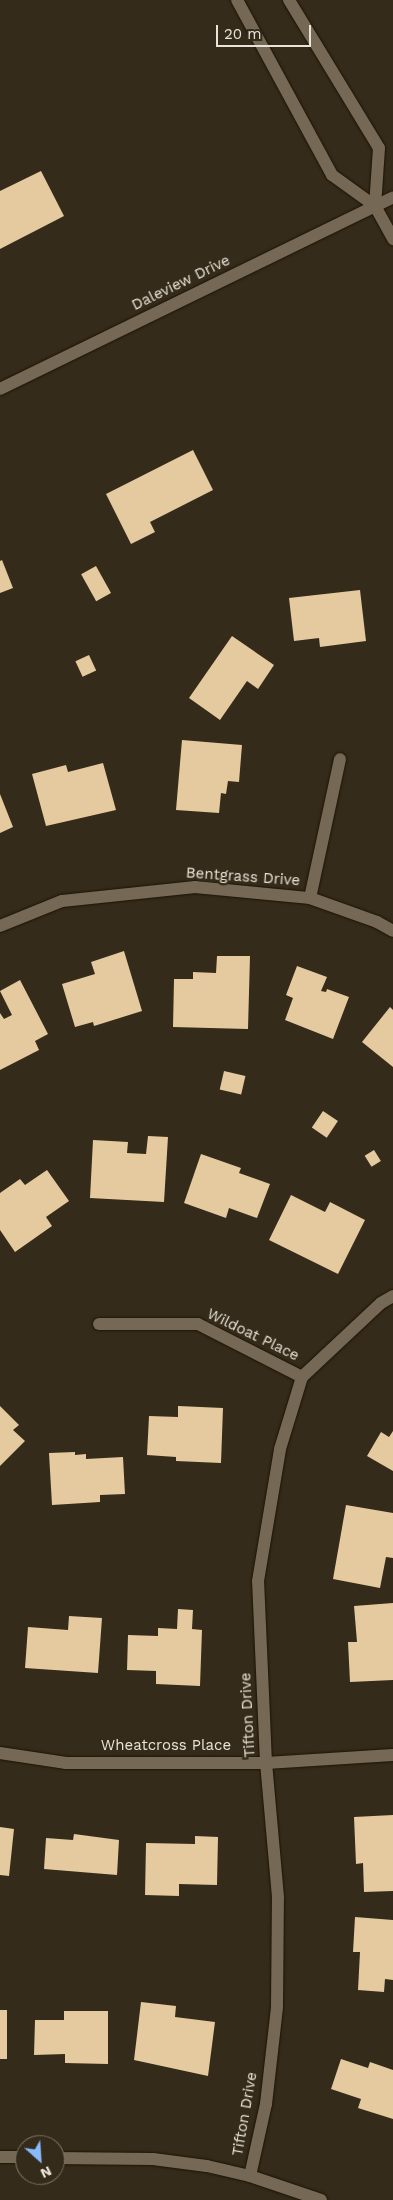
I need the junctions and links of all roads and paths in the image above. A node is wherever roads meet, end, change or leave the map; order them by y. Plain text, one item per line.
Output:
1 (237, 0) edge
2 (289, 0) edge
3 (393, 197) edge
4 (375, 206) junction
5 (393, 239) edge
6 (0, 389) edge
7 (340, 759) dead end
8 (310, 898) junction
9 (0, 926) edge
10 (393, 931) edge
11 (393, 1296) edge
12 (99, 1324) dead end
13 (302, 1377) junction
14 (0, 1754) edge
15 (393, 1755) edge
16 (266, 1763) junction
17 (0, 2157) edge
18 (15, 2157) edge
19 (65, 2158) edge
20 (250, 2176) junction
21 (321, 2200) edge

1 - 4 street
2 - 4 street
3 - 4 street, Daleview Drive
4 - 5 street
4 - 6 street, Daleview Drive
7 - 8 street
8 - 9 street, Bentgrass Drive
8 - 10 street, Bentgrass Drive
11 - 13 street, Tifton Drive
12 - 13 street, Wildoat Place
13 - 16 street, Tifton Drive
14 - 16 street, Wheatcross Place
15 - 16 street, Wheatcross Place
16 - 20 street, Tifton Drive
17 - 18 street
19 - 20 street
20 - 21 street

